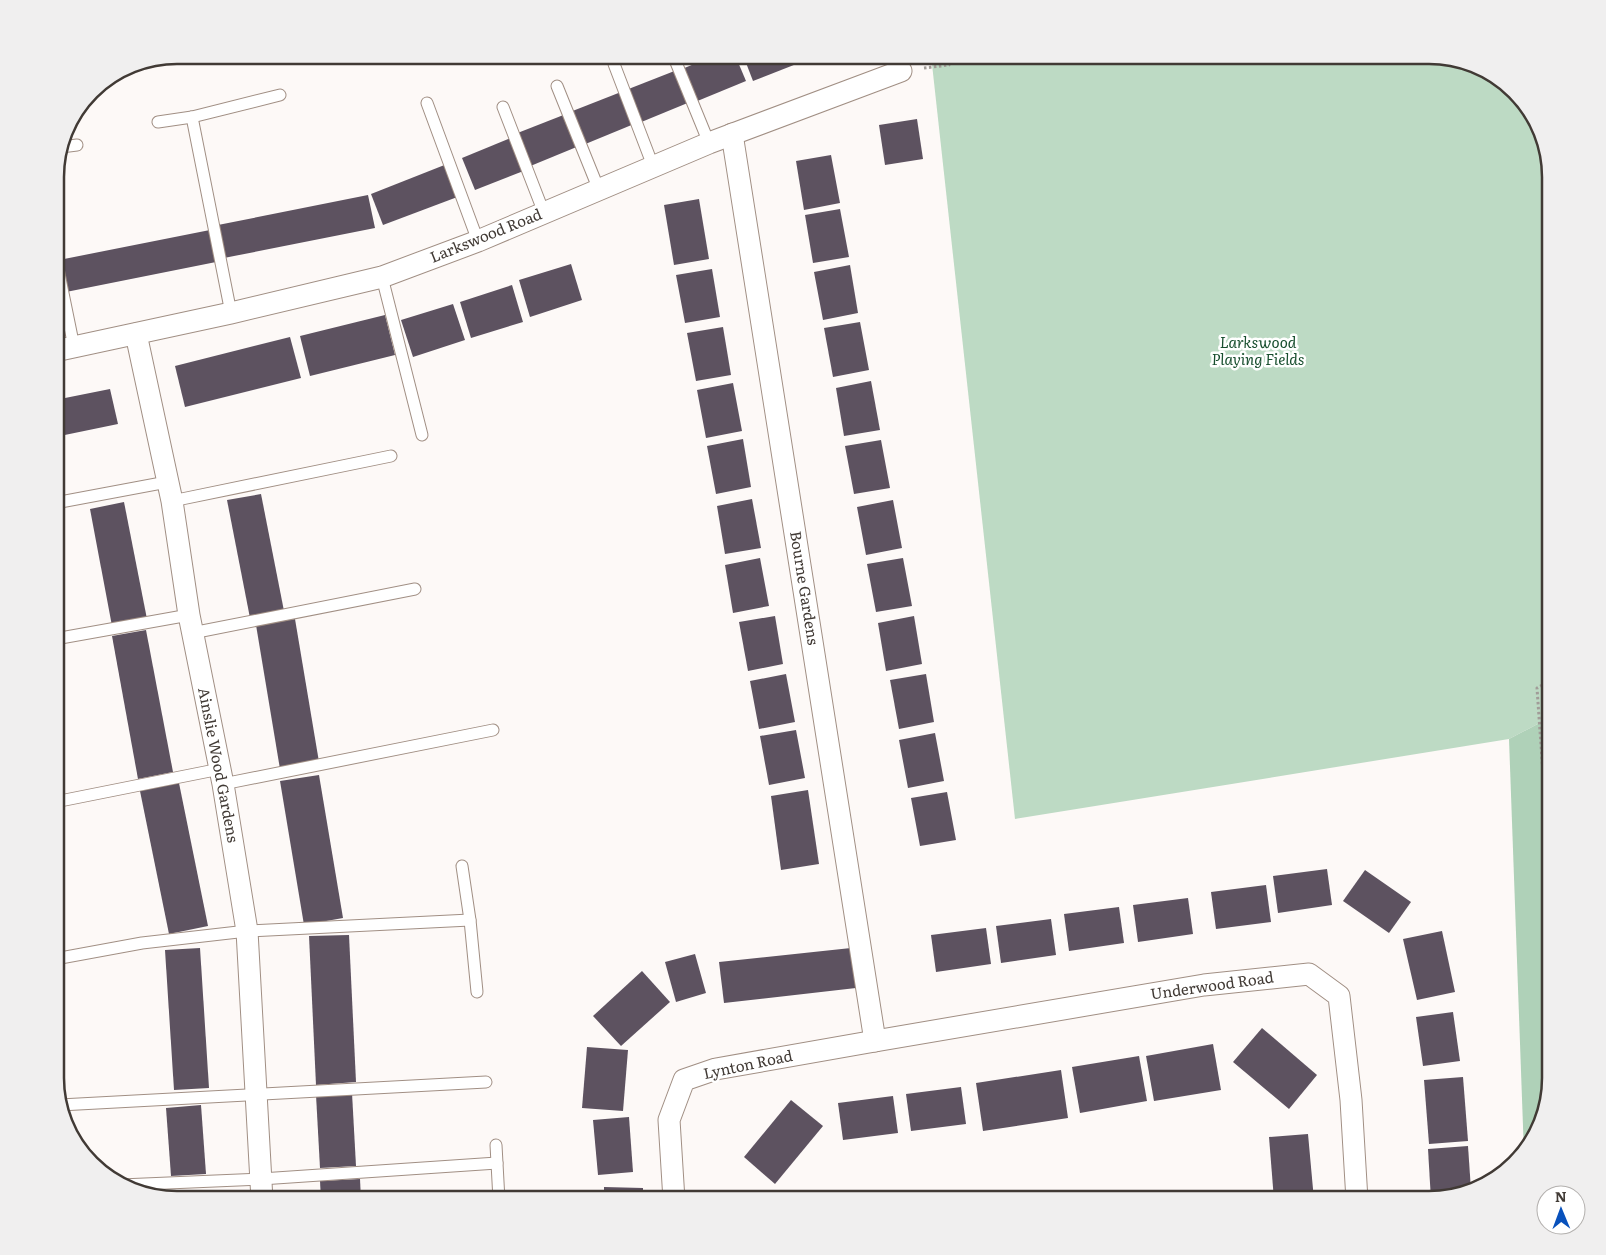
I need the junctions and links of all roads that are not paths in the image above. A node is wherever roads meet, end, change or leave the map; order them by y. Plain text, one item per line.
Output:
1 (614, 64) dead end
2 (678, 64) edge
3 (901, 72) road end
4 (557, 86) dead end
5 (280, 95) dead end
6 (427, 103) dead end
7 (504, 107) dead end
8 (192, 116) junction
9 (158, 122) dead end
10 (732, 134) junction
11 (709, 143) junction
12 (77, 145) dead end
13 (68, 146) edge
14 (653, 166) junction
15 (599, 190) junction
16 (544, 213) junction
17 (478, 241) junction
18 (382, 277) junction
19 (230, 313) junction
20 (136, 334) junction
21 (65, 349) edge
22 (422, 435) dead end
23 (391, 456) dead end
24 (169, 491) junction
25 (64, 502) edge
26 (415, 589) dead end
27 (191, 624) junction
28 (64, 638) edge
29 (493, 730) dead end
30 (221, 776) junction
31 (64, 801) edge
32 (462, 866) dead end
33 (470, 920) junction
34 (247, 931) junction
35 (64, 957) edge
36 (477, 992) dead end
37 (876, 1041) junction
38 (486, 1082) dead end
39 (256, 1094) junction
40 (67, 1105) edge
41 (496, 1144) dead end
42 (497, 1163) junction
43 (261, 1178) junction
44 (134, 1183) edge
45 (262, 1191) edge
46 (499, 1191) edge
47 (673, 1191) edge
48 (1356, 1191) edge

1 - 14 lane
2 - 11 lane
3 - 10 street, Larkswood Road
4 - 15 lane
5 - 8 lane
6 - 17 lane
7 - 16 lane
8 - 9 lane
8 - 19 lane
10 - 11 street, Larkswood Road
10 - 37 street, Bourne Gardens
11 - 14 street, Larkswood Road
12 - 13 lane
14 - 15 street, Larkswood Road
15 - 16 street, Larkswood Road
16 - 17 street, Larkswood Road
17 - 18 street, Larkswood Road
18 - 19 street, Larkswood Road
18 - 22 lane
19 - 20 street, Larkswood Road
20 - 21 street, Larkswood Road
20 - 24 street, Ainslie Wood Gardens
23 - 24 lane
24 - 25 lane
24 - 27 street, Ainslie Wood Gardens
26 - 27 lane
27 - 28 lane
27 - 30 street, Ainslie Wood Gardens
29 - 30 lane
30 - 31 lane
30 - 34 street, Ainslie Wood Gardens
32 - 33 lane
33 - 34 lane
33 - 36 lane
34 - 35 lane
34 - 39 street, Ainslie Wood Gardens
37 - 47 street, Lynton Road
37 - 48 street, Underwood Road
38 - 39 lane
39 - 40 lane
39 - 43 street, Ainslie Wood Gardens
41 - 42 lane
42 - 43 lane
42 - 46 lane
43 - 44 lane
43 - 45 street, Ainslie Wood Gardens

